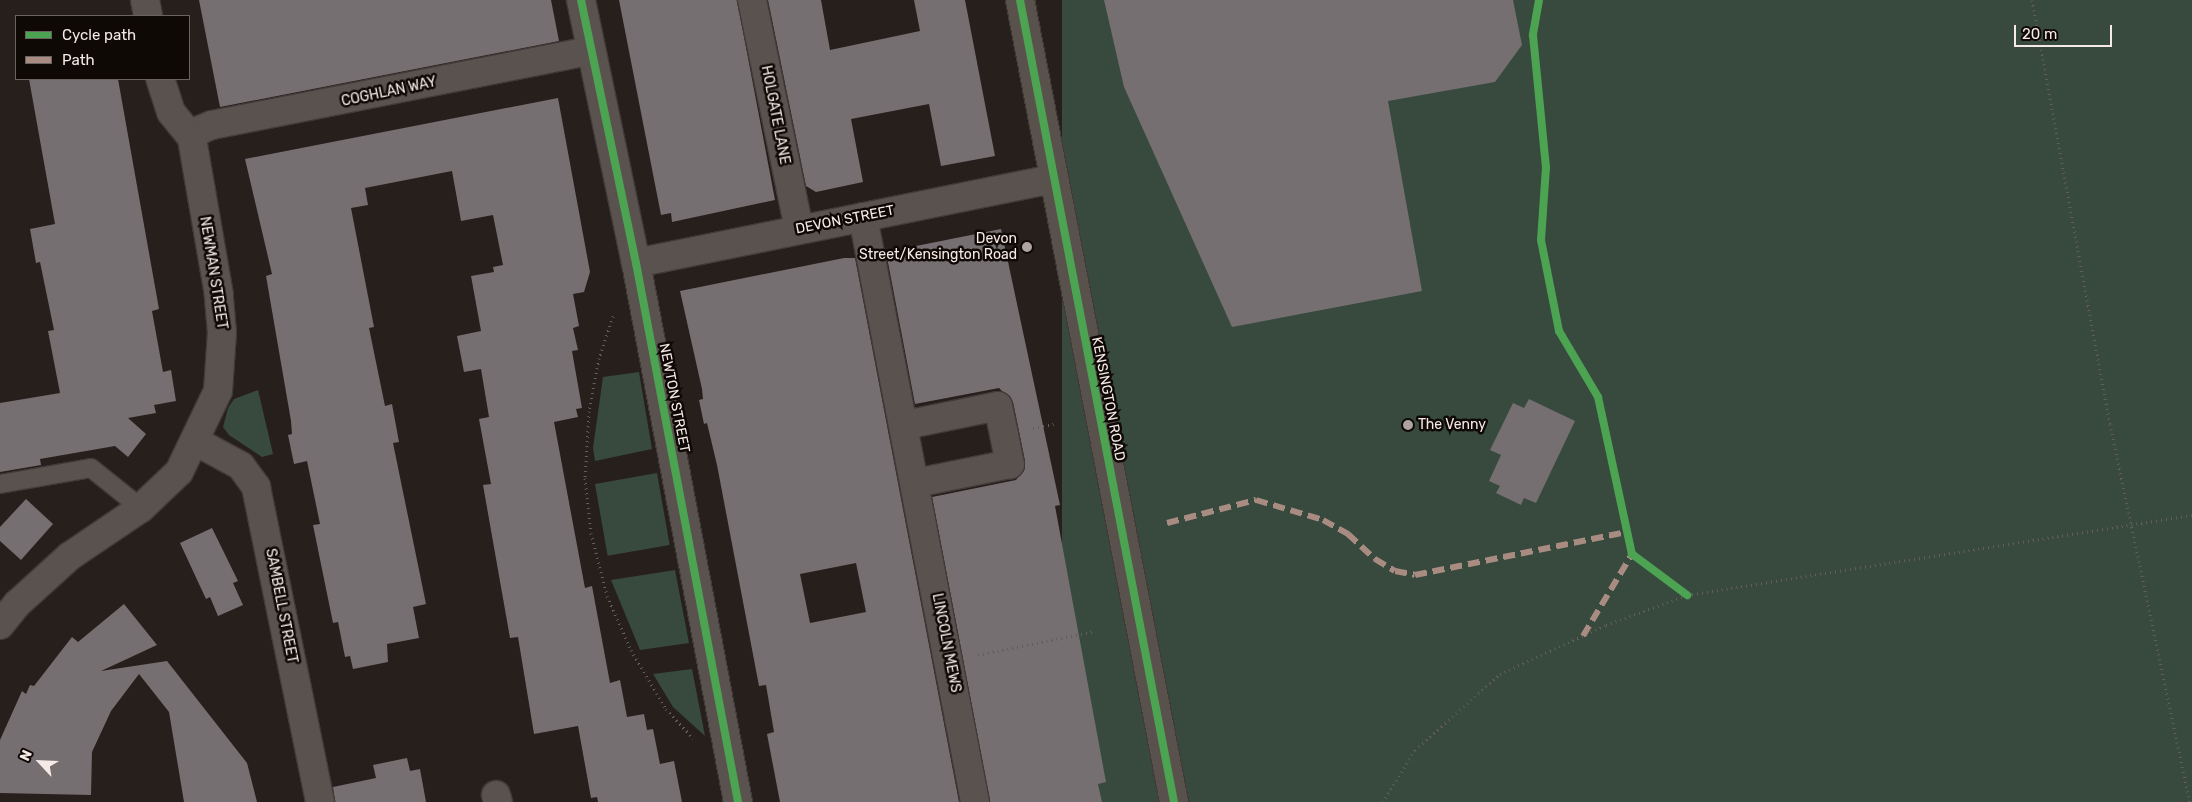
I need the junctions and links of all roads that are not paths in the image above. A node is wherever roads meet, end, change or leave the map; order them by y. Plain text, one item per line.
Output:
1 (145, 0) edge
2 (581, 0) edge
3 (752, 0) edge
4 (1020, 0) edge
5 (148, 15) edge
6 (590, 50) junction
7 (160, 80) edge
8 (192, 138) junction
9 (1053, 179) junction
10 (863, 217) junction
11 (799, 229) junction
12 (636, 263) junction
13 (905, 424) junction
14 (195, 441) junction
15 (916, 483) junction
16 (0, 484) edge
17 (141, 508) junction
18 (0, 625) edge
19 (320, 802) edge
20 (738, 802) edge
21 (976, 802) edge
22 (1174, 802) edge

1 - 5 street
2 - 6 street, NEWTON STREET
3 - 11 street, HOLGATE LANE
4 - 9 street, KENSINGTON ROAD
6 - 8 street, COGHLAN WAY
6 - 12 street, NEWTON STREET
7 - 8 street
8 - 14 street, NEWMAN STREET
9 - 10 street, DEVON STREET
9 - 22 street, KENSINGTON ROAD
10 - 11 street, DEVON STREET
10 - 13 street, LINCOLN MEWS
11 - 12 street, DEVON STREET
12 - 20 street, NEWTON STREET
13 - 15 street, LINCOLN MEWS
13 - 15 street
14 - 17 street, NEWMAN STREET
14 - 19 street, SAMBELL STREET
15 - 21 street, LINCOLN MEWS
16 - 17 lane
17 - 18 street, NEWMAN STREET

